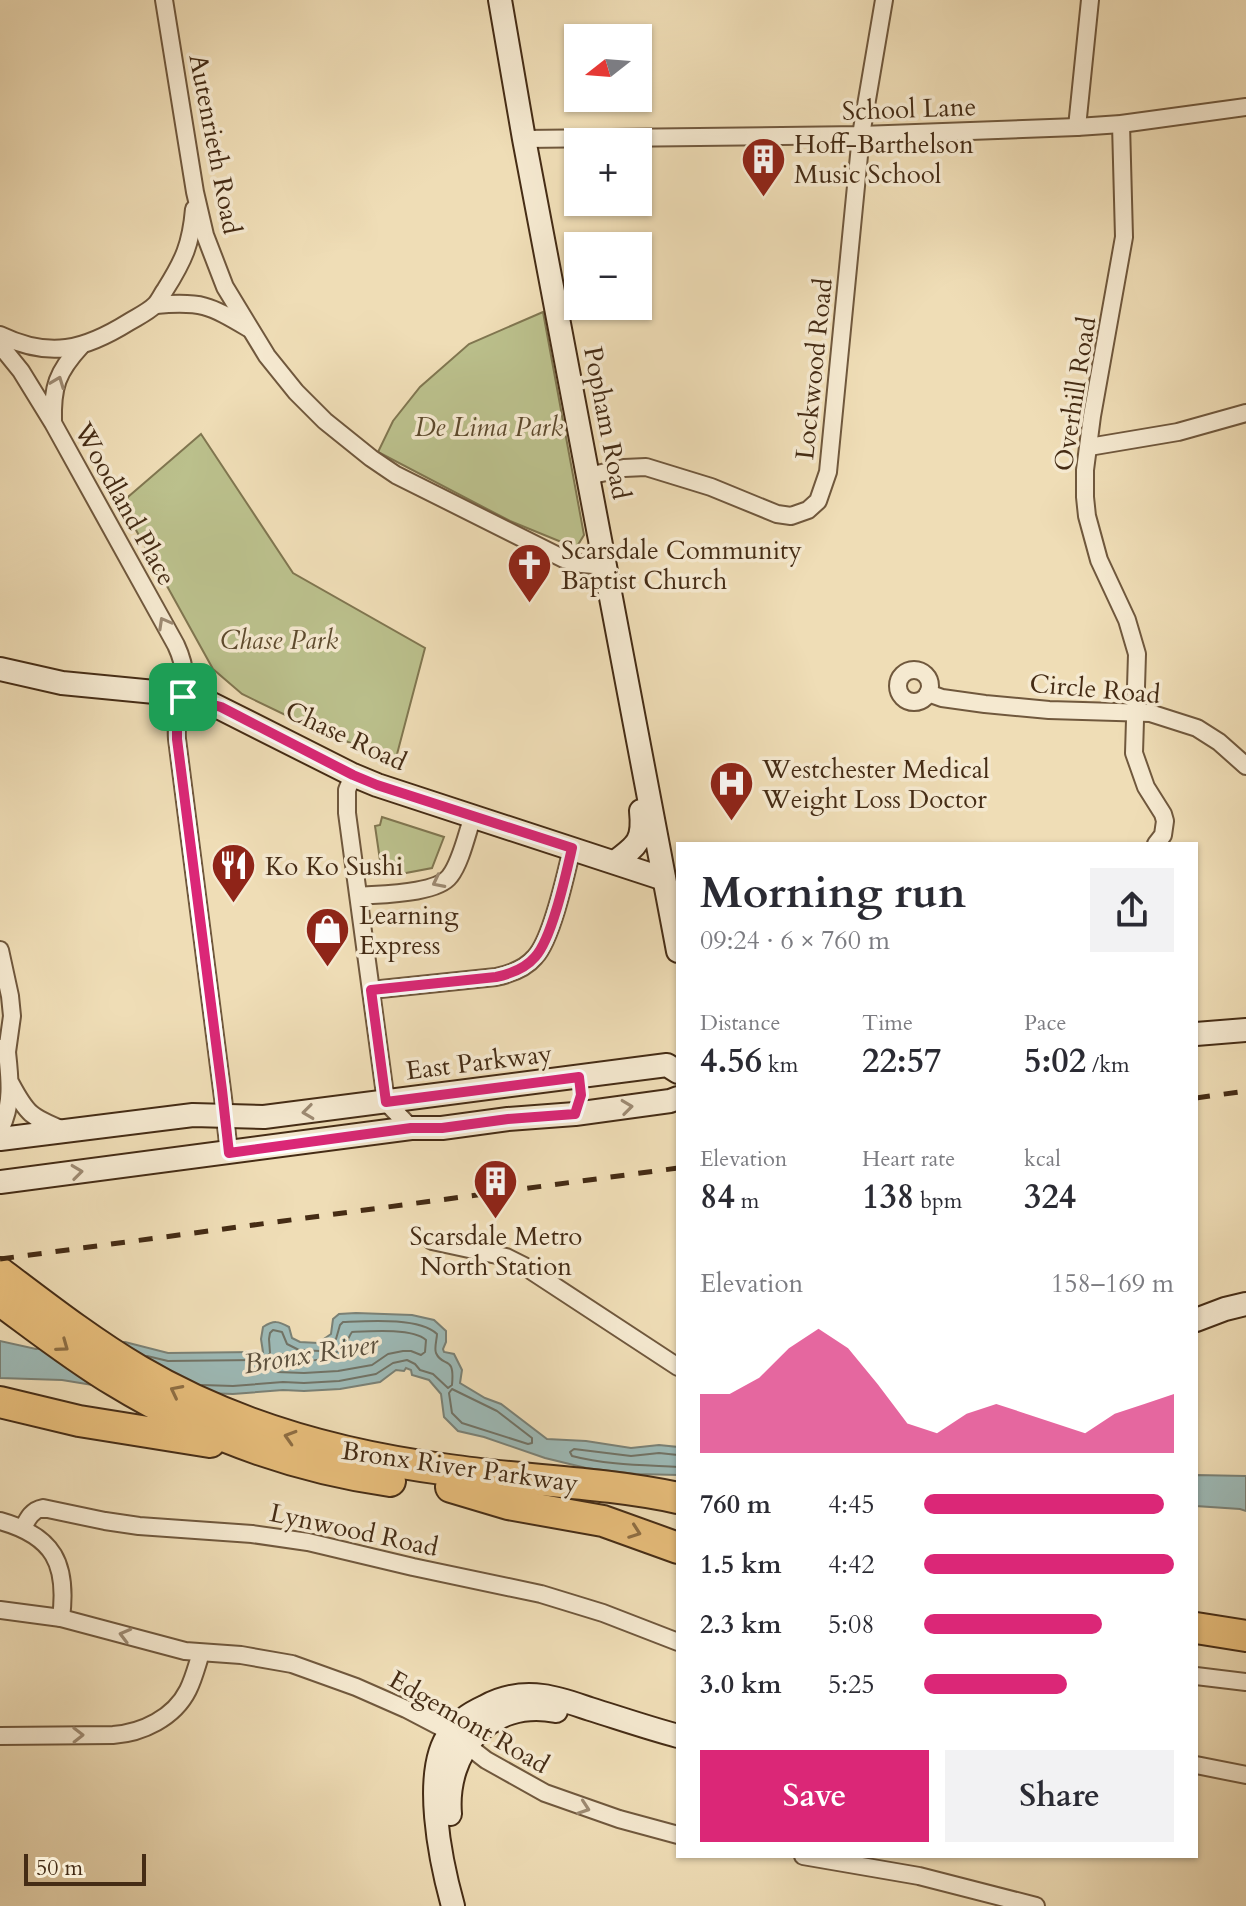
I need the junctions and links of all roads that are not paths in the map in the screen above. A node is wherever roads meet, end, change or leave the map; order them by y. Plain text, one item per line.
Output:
1 (500, 0) edge
2 (884, 0) edge
3 (1090, 0) edge
4 (169, 1) edge
5 (1246, 107) edge
6 (1121, 124) junction
7 (1077, 127) junction
8 (861, 135) junction
9 (524, 139) junction
10 (195, 192) junction
11 (156, 305) junction
12 (249, 329) junction
13 (0, 335) edge
14 (0, 345) edge
15 (81, 346) junction
16 (1246, 413) edge
17 (53, 423) junction
18 (1089, 447) junction
19 (588, 476) junction
20 (606, 566) junction
21 (0, 669) edge
22 (928, 693) dead end
23 (183, 697) junction
24 (1136, 713) junction
25 (1246, 766) edge
26 (643, 774) junction
27 (353, 775) junction
28 (473, 816) junction
29 (1158, 842) edge
30 (572, 848) junction
31 (615, 862) junction
32 (671, 882) edge
33 (359, 896) junction
34 (676, 931) edge
35 (0, 950) edge
36 (371, 990) junction
37 (1246, 1030) edge
38 (1198, 1034) edge
39 (3, 1050) edge
40 (676, 1071) edge
41 (579, 1077) junction
42 (10, 1082) junction
43 (676, 1099) edge
44 (376, 1103) junction
45 (575, 1114) junction
46 (224, 1116) junction
47 (411, 1128) junction
48 (0, 1130) edge
49 (65, 1131) junction
50 (373, 1133) junction
51 (0, 1139) edge
52 (229, 1153) junction
53 (0, 1182) edge
54 (432, 1241) dead end
55 (0, 1273) edge
56 (0, 1300) edge
57 (1246, 1304) edge
58 (1198, 1319) edge
59 (676, 1366) edge
60 (0, 1402) edge
61 (248, 1438) junction
62 (451, 1487) junction
63 (676, 1498) edge
64 (676, 1514) edge
65 (0, 1521) edge
66 (23, 1528) junction
67 (676, 1547) edge
68 (0, 1610) edge
69 (1198, 1610) edge
70 (1246, 1616) edge
71 (61, 1618) junction
72 (1198, 1628) edge
73 (1246, 1636) edge
74 (676, 1641) edge
75 (201, 1653) junction
76 (1198, 1676) edge
77 (1246, 1682) edge
78 (676, 1735) edge
79 (0, 1736) edge
80 (458, 1739) junction
81 (676, 1748) edge
82 (1198, 1765) edge
83 (1246, 1775) edge
84 (676, 1834) edge
85 (815, 1858) edge
86 (453, 1906) edge
87 (467, 1906) edge
88 (1036, 1906) edge

1 - 9 street, Popham Road
2 - 8 street, Lockwood Road
3 - 7 street
4 - 10 street, Autenrieth Road
5 - 6 street, School Lane
6 - 7 street, School Lane
6 - 18 street, Overhill Road
7 - 8 street, School Lane
8 - 9 street, School Lane
8 - 19 street, Lockwood Road
9 - 19 street, Popham Road
10 - 11 street
10 - 12 street, Autenrieth Road
11 - 12 street
11 - 15 street
12 - 20 street, Autenrieth Road
13 - 15 street
14 - 17 street, Woodland Place
17 -> 15 street
16 - 18 street
23 -> 17 street, Woodland Place
18 - 24 street, Overhill Road
19 - 20 street, Popham Road
20 - 26 street, Popham Road
21 - 23 street, Chase Road
22 - 24 street, Circle Road
23 - 27 street, Chase Road
23 - 46 street, Woodland Place
24 - 25 street, Circle Road
24 - 29 street, Overhill Road
26 - 31 street
26 - 32 street, Popham Road
27 - 28 street, Chase Road
27 - 33 street
28 - 30 street, Chase Road
28 -> 33 street
30 - 31 street, Chase Road
30 - 36 street
31 - 32 street, Chase Road
32 - 34 street, Popham Road
33 - 36 street
35 - 39 street
36 - 44 street
37 - 38 street
39 - 42 street
40 - 41 street, East Parkway
41 - 44 street, East Parkway
41 - 45 street
42 - 48 street
42 - 49 street
45 -> 43 street
44 -> 46 street, East Parkway
44 - 47 street
44 - 50 street
45 - 47 street
46 - 49 street, East Parkway
46 - 52 street, Woodland Place
47 - 50 street
49 - 51 street, East Parkway
50 - 52 street
53 -> 52 street
54 - 59 street
61 -> 55 highway, Bronx River Parkway
56 -> 61 highway, Bronx River Parkway
57 - 58 street
60 - 61 highway
61 - 62 highway, Bronx River Parkway
63 -> 61 highway, Bronx River Parkway
62 - 64 highway, Bronx River Parkway
62 -> 67 highway
65 - 66 street
66 - 71 street
66 - 74 street, Lynwood Road
68 - 71 street, Edgemont Road
69 - 70 highway
75 -> 71 street, Edgemont Road
72 - 73 highway
79 -> 75 street
75 - 80 street, Edgemont Road
76 - 77 street
78 - 80 street
80 - 81 street
80 -> 84 street, Edgemont Road
80 - 86 street
80 - 87 street
82 - 83 street
85 - 88 street

